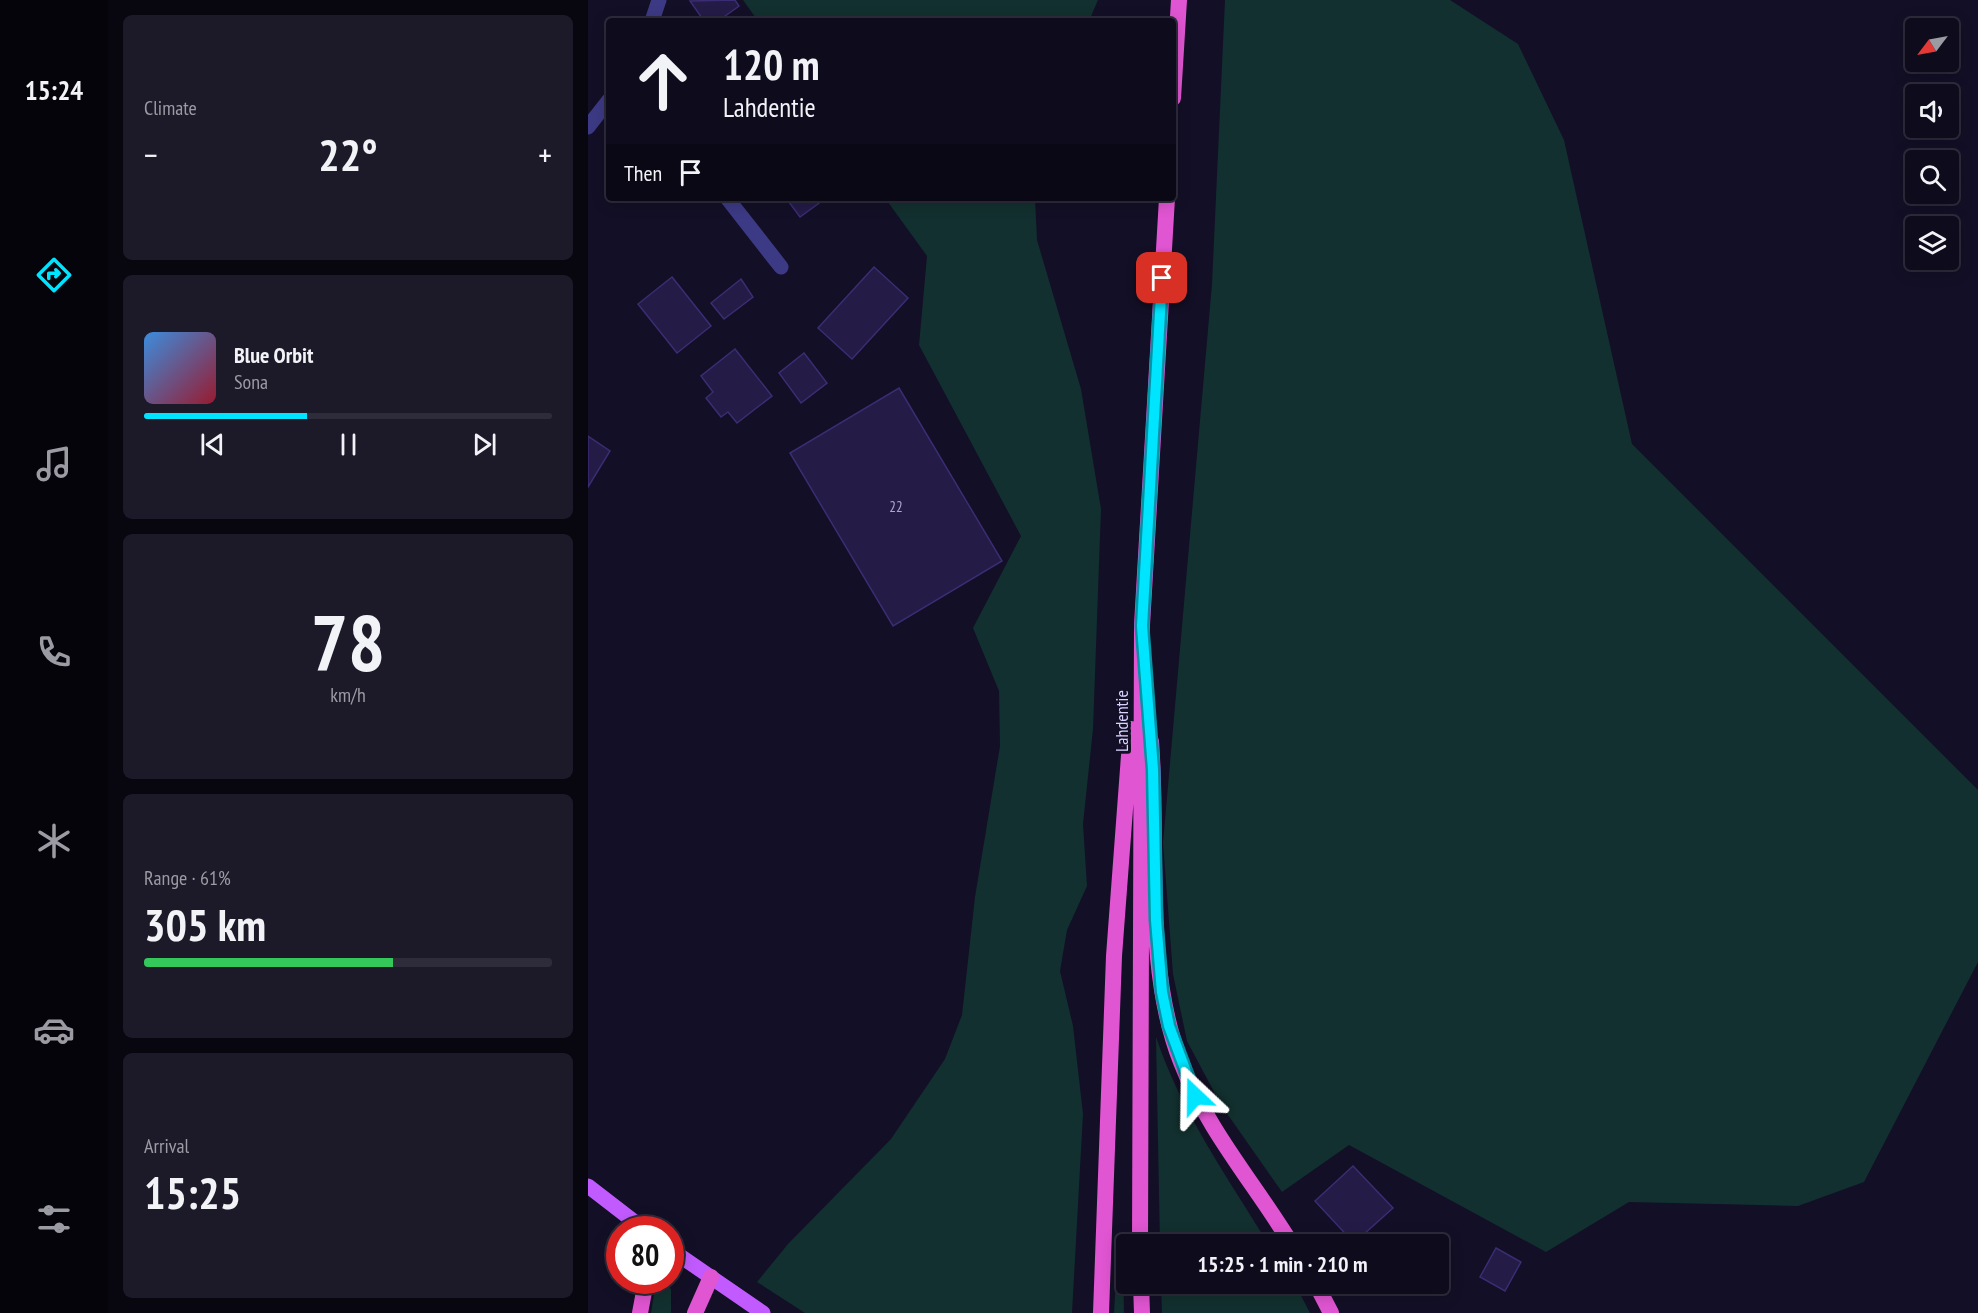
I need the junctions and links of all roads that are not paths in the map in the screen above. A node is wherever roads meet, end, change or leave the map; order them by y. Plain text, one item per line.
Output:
1 (659, 0) edge
2 (1179, 0) edge
3 (653, 18) edge
4 (1176, 49) edge
5 (606, 104) edge
6 (588, 127) edge
7 (730, 201) edge
8 (1167, 201) edge
9 (781, 267) dead end
10 (1144, 561) junction
11 (1142, 626) junction
12 (588, 1186) edge
13 (627, 1216) edge
14 (1140, 1234) edge
15 (1284, 1234) edge
16 (684, 1258) edge
17 (711, 1277) junction
18 (643, 1294) edge
19 (1141, 1294) edge
20 (1321, 1294) edge
21 (639, 1313) edge
22 (695, 1313) edge
23 (763, 1313) edge
24 (1101, 1313) edge
25 (1142, 1313) edge
26 (1331, 1313) edge

1 - 3 street
2 - 4 highway
5 - 6 street
7 - 9 street
8 - 10 highway, Lahdentie
10 - 11 highway, Lahdentie
10 - 24 highway
11 - 14 highway, Lahdentie
11 - 15 highway
12 - 13 main road
16 - 17 main road
17 - 22 highway
17 - 23 main road
18 - 21 highway
19 - 25 highway
20 - 26 highway

